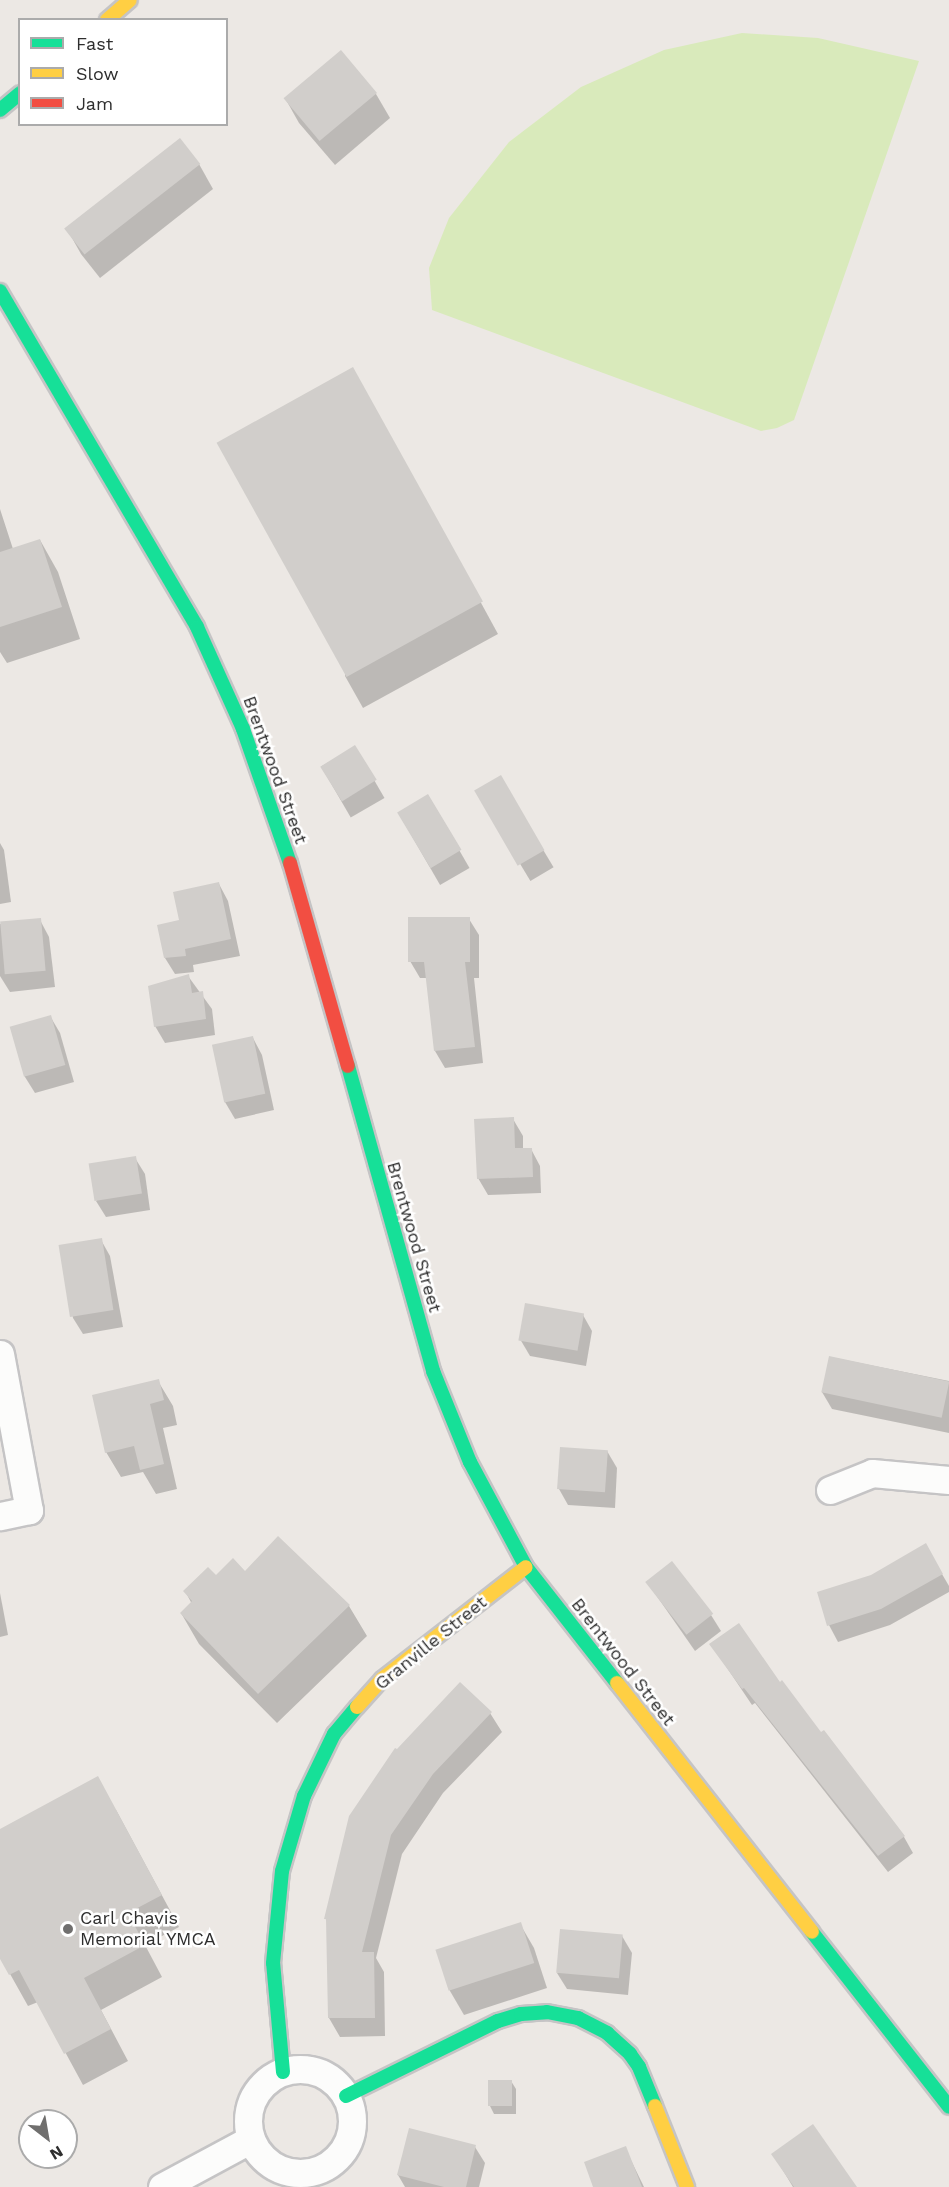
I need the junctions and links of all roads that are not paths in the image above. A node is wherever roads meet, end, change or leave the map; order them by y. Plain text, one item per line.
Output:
1 (130, 0) edge
2 (109, 18) edge
3 (18, 95) edge
4 (0, 110) edge
5 (0, 291) edge
6 (0, 1354) edge
7 (949, 1480) edge
8 (830, 1490) dead end
9 (0, 1516) edge
10 (526, 1567) junction
11 (283, 2072) junction
12 (346, 2096) junction
13 (949, 2107) edge
14 (251, 2139) junction
15 (327, 2178) edge
16 (162, 2187) edge
17 (687, 2187) edge

1 - 2 main road
3 - 4 main road
5 - 10 main road, Brentwood Street
6 - 9 street
7 - 8 street
10 - 11 main road, Granville Street
10 - 13 main road, Brentwood Street
11 - 12 street
11 - 14 street
12 - 15 street
12 - 17 main road
14 - 15 street
14 - 16 street

